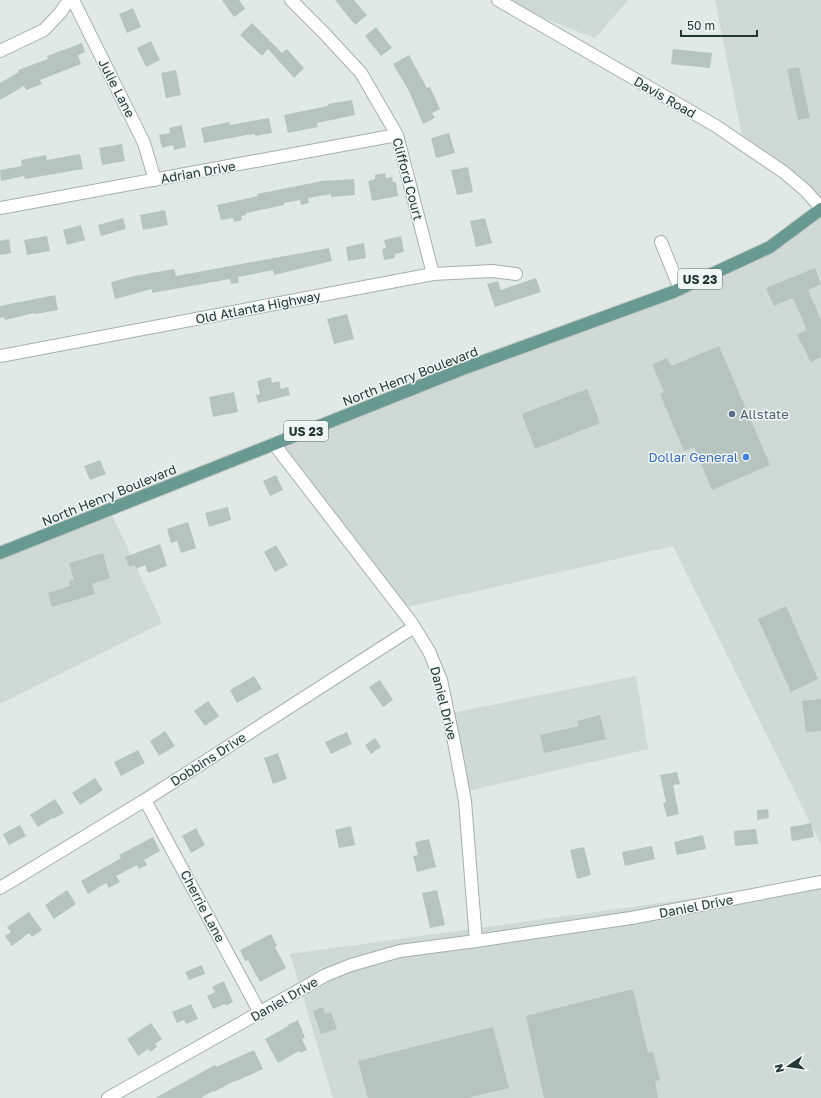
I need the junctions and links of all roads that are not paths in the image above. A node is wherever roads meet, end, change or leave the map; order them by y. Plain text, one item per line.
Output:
1 (69, 0) edge
2 (73, 0) edge
3 (292, 0) edge
4 (498, 0) edge
5 (0, 51) edge
6 (397, 135) junction
7 (155, 180) junction
8 (0, 208) edge
9 (821, 208) edge
10 (661, 242) dead end
11 (433, 274) junction
12 (516, 274) dead end
13 (680, 289) junction
14 (0, 356) edge
15 (274, 444) junction
16 (0, 553) edge
17 (414, 627) junction
18 (145, 800) junction
19 (820, 885) edge
20 (0, 888) edge
21 (476, 942) junction
22 (260, 1013) junction
23 (108, 1098) edge

1 - 5 street
2 - 7 street, Julie Lane
3 - 6 street, Clifford Court
4 - 9 street, Davis Road
6 - 7 street, Adrian Drive
6 - 11 street, Clifford Court
7 - 8 street, Adrian Drive
9 - 13 main road, North Henry Boulevard / US 23
10 - 13 street
11 - 12 street, Old Atlanta Highway
11 - 14 street, Old Atlanta Highway
13 - 15 main road, North Henry Boulevard / US 23
15 - 16 main road, North Henry Boulevard / US 23
15 - 17 street, Daniel Drive
17 - 18 street, Dobbins Drive
17 - 21 street, Daniel Drive
18 - 20 street, Dobbins Drive
18 - 22 street, Cherrie Lane
19 - 21 street, Daniel Drive
21 - 22 street, Daniel Drive
22 - 23 street, Daniel Drive

